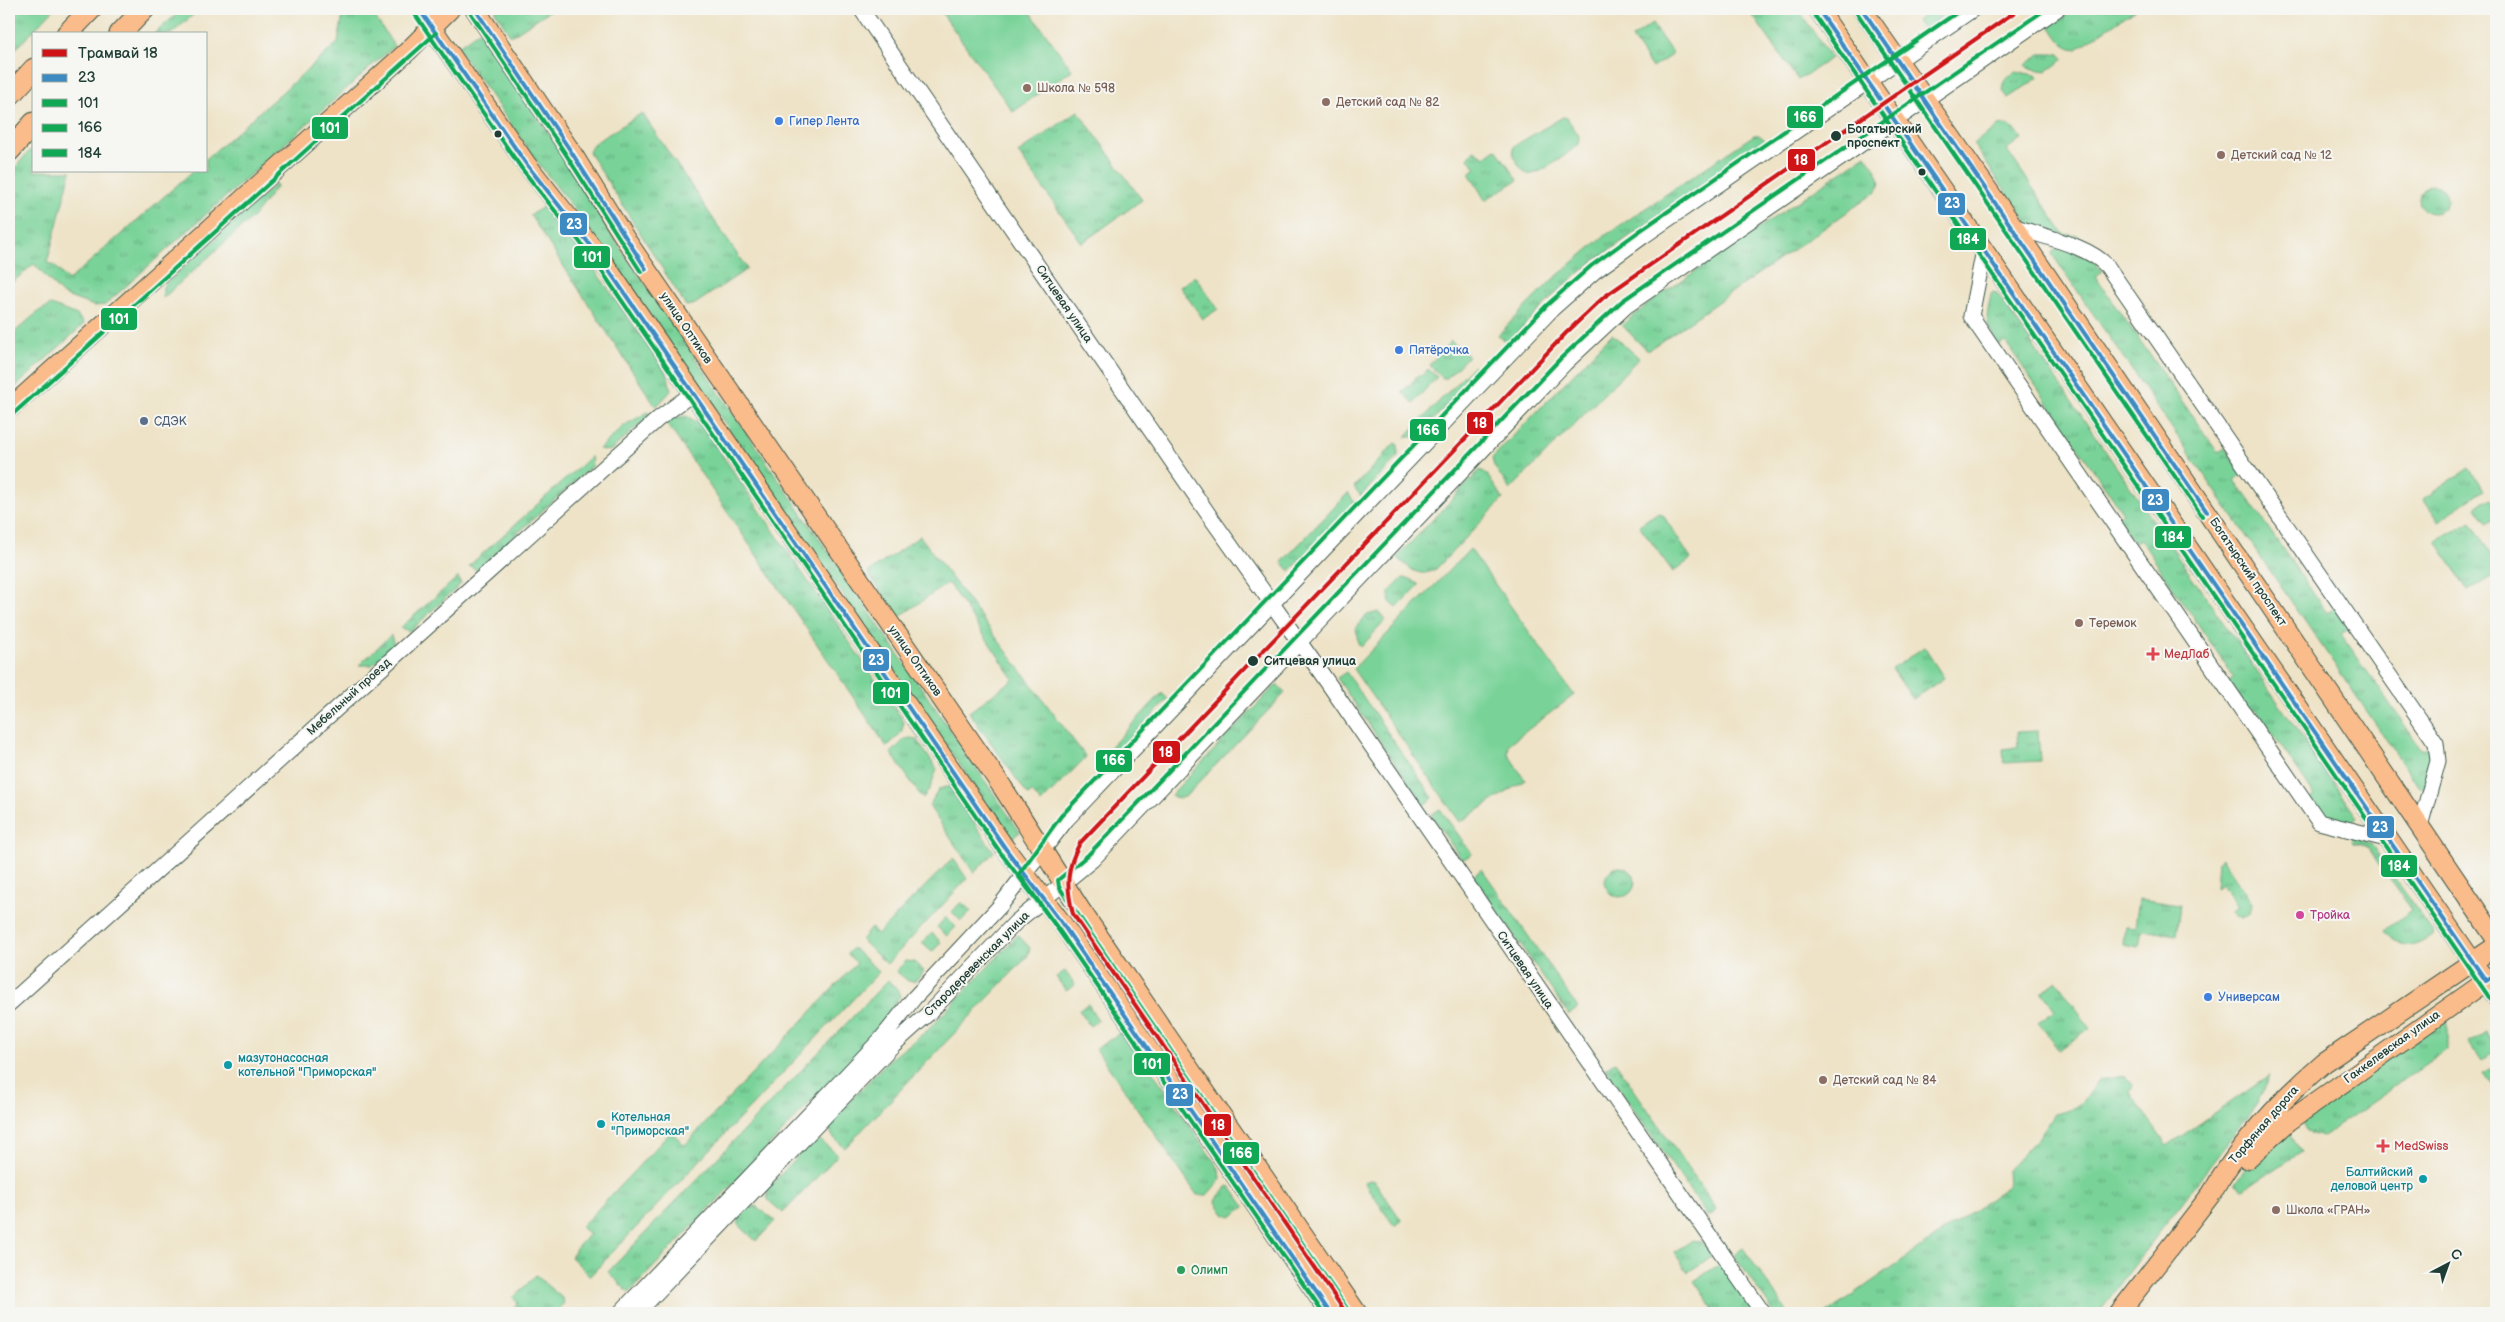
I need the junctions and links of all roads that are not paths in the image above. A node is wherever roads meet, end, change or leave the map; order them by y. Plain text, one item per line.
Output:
1 (91, 9) edge
2 (144, 9) edge
3 (419, 9) edge
4 (450, 9) edge
5 (475, 9) edge
6 (862, 9) edge
7 (1818, 9) edge
8 (1862, 9) edge
9 (1973, 9) edge
10 (2057, 9) edge
11 (432, 28) junction
12 (69, 32) edge
13 (122, 32) edge
14 (1898, 60) junction
15 (32, 71) edge
16 (1868, 81) junction
17 (9, 96) edge
18 (1925, 99) junction
19 (1895, 120) junction
20 (32, 125) edge
21 (9, 151) edge
22 (2013, 226) junction
23 (1984, 250) junction
24 (693, 393) junction
25 (9, 409) edge
26 (1272, 604) junction
27 (1299, 642) junction
28 (2420, 826) junction
29 (2390, 840) junction
30 (1043, 850) junction
31 (1025, 874) junction
32 (1064, 883) junction
33 (1044, 899) junction
34 (2496, 939) edge
35 (2496, 946) edge
36 (2473, 962) junction
37 (2493, 984) edge
38 (9, 1004) edge
39 (2324, 1063) joint
40 (2290, 1121) joint
41 (2212, 1192) junction
42 (620, 1313) edge
43 (637, 1313) edge
44 (1330, 1313) edge
45 (1357, 1313) edge
46 (1763, 1313) edge
47 (2119, 1313) edge

1 - 12 highway
2 - 13 highway
3 - 11 street
4 - 11 main road
5 - 30 main road, улица Оптиков
6 - 26 street, Ситцевая улица
7 - 16 main road
8 - 14 main road, Богатырский проспект
9 - 14 street, Стародеревенская улица
10 - 18 street, Стародеревенская улица
11 - 24 main road
11 - 25 main road
14 - 16 street, Стародеревенская улица
14 - 18 main road, Богатырский проспект
15 - 17 highway
16 - 19 main road
16 - 26 street, Стародеревенская улица
18 - 19 street, Стародеревенская улица
18 - 22 main road, Богатырский проспект
19 - 23 main road
19 - 27 street, Стародеревенская улица
20 - 21 highway
22 - 28 main road, Богатырский проспект
22 - 28 street
23 - 29 main road
23 - 29 street
24 - 31 main road
24 - 38 street, Мебельный проезд
26 - 27 street, Ситцевая улица
26 - 30 street, Стародеревенская улица
27 - 32 street, Стародеревенская улица
27 - 46 street, Ситцевая улица
28 - 34 main road, Богатырский проспект
29 - 36 main road
30 - 31 street, Стародеревенская улица
30 - 32 main road, улица Оптиков
31 - 33 main road
31 - 42 street, Стародеревенская улица
32 - 33 street, Стародеревенская улица
32 - 45 main road, улица Оптиков
33 - 43 street, Стародеревенская улица
33 - 44 main road
35 - 36 main road, Гаккелевская улица
36 - 37 main road
36 - 39 main road, Гаккелевская улица
37 - 40 main road, Гаккелевская улица
39 - 41 main road, Торфяная дорога
40 - 41 main road, Торфяная дорога
41 - 47 main road, Торфяная дорога

